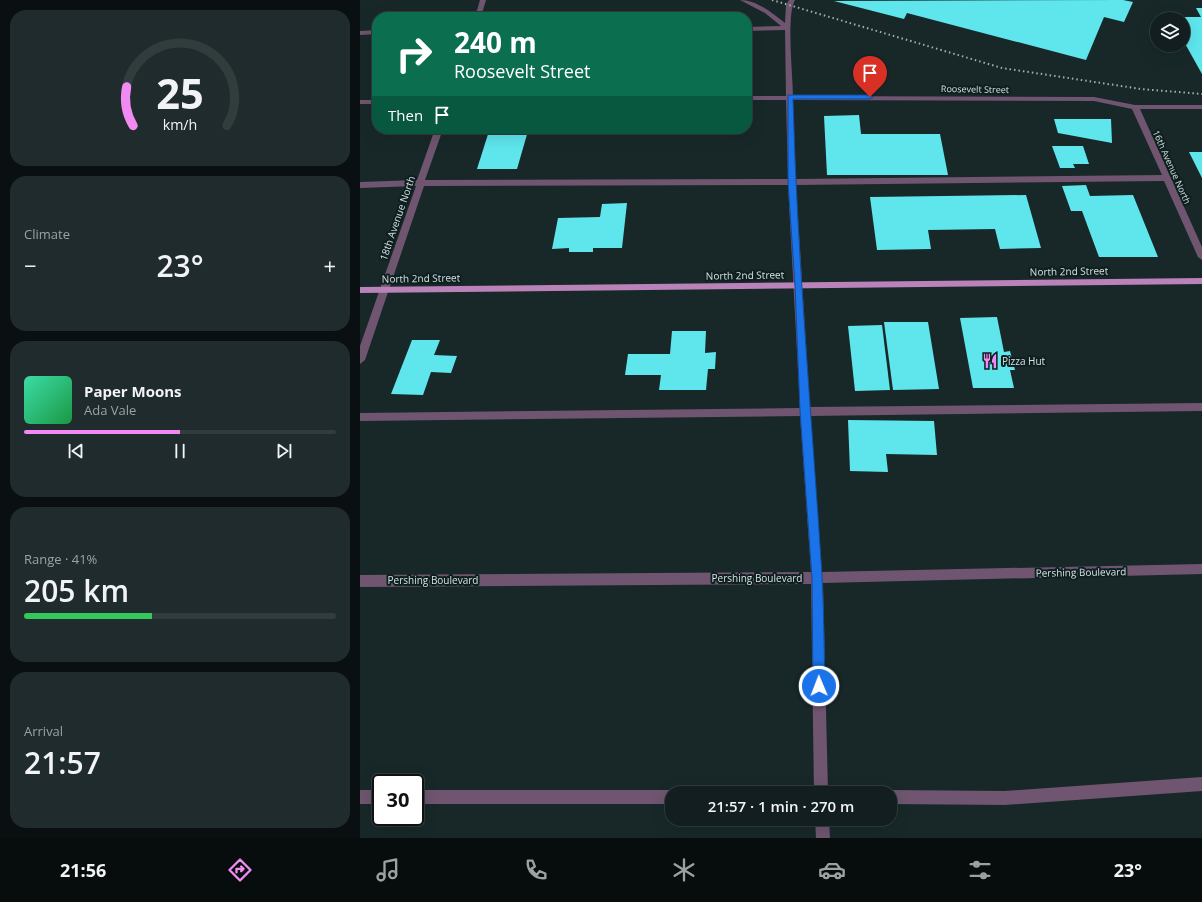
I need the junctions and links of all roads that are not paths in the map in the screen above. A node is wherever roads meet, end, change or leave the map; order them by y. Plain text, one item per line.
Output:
1 (483, 0) edge
2 (743, 0) edge
3 (790, 2) edge
4 (479, 12) edge
5 (752, 28) edge
6 (788, 28) junction
7 (372, 32) edge
8 (360, 33) edge
9 (790, 97) junction
10 (752, 98) edge
11 (360, 102) edge
12 (372, 102) edge
13 (1135, 107) junction
14 (1202, 107) edge
15 (437, 134) edge
16 (1166, 178) junction
17 (792, 182) junction
18 (421, 183) junction
19 (360, 185) edge
20 (1202, 258) edge
21 (1202, 281) edge
22 (799, 286) junction
23 (360, 290) edge
24 (384, 290) junction
25 (360, 360) edge
26 (1202, 407) edge
27 (804, 411) junction
28 (360, 417) edge
29 (1202, 569) edge
30 (817, 578) junction
31 (360, 581) edge
32 (1202, 784) edge
33 (821, 786) edge
34 (360, 797) edge
35 (372, 797) edge
36 (424, 797) edge
37 (665, 797) edge
38 (897, 797) edge
39 (822, 826) edge
40 (822, 838) edge

1 - 4 street
2 - 6 street
3 - 6 street
5 - 6 street
6 - 9 street
7 - 8 street
9 - 10 street, Roosevelt Street
9 - 13 street, Roosevelt Street
9 - 17 street
11 - 12 street
13 - 14 street, Roosevelt Street
13 - 16 street, 16th Avenue North
15 - 18 street, 18th Avenue North
16 - 17 street
16 - 20 street, 16th Avenue North
17 - 18 street
17 - 22 street
18 - 19 street
18 - 24 street, 18th Avenue North
21 - 22 main road, North 2nd Street
22 - 24 main road, North 2nd Street
22 - 27 street
23 - 24 main road, North 2nd Street
24 - 25 street, 18th Avenue North
26 - 27 street
27 - 28 street
27 - 30 street
29 - 30 street, Pershing Boulevard
30 - 31 street, Pershing Boulevard
30 - 33 street
32 - 38 street
34 - 35 street
36 - 37 street
39 - 40 street

